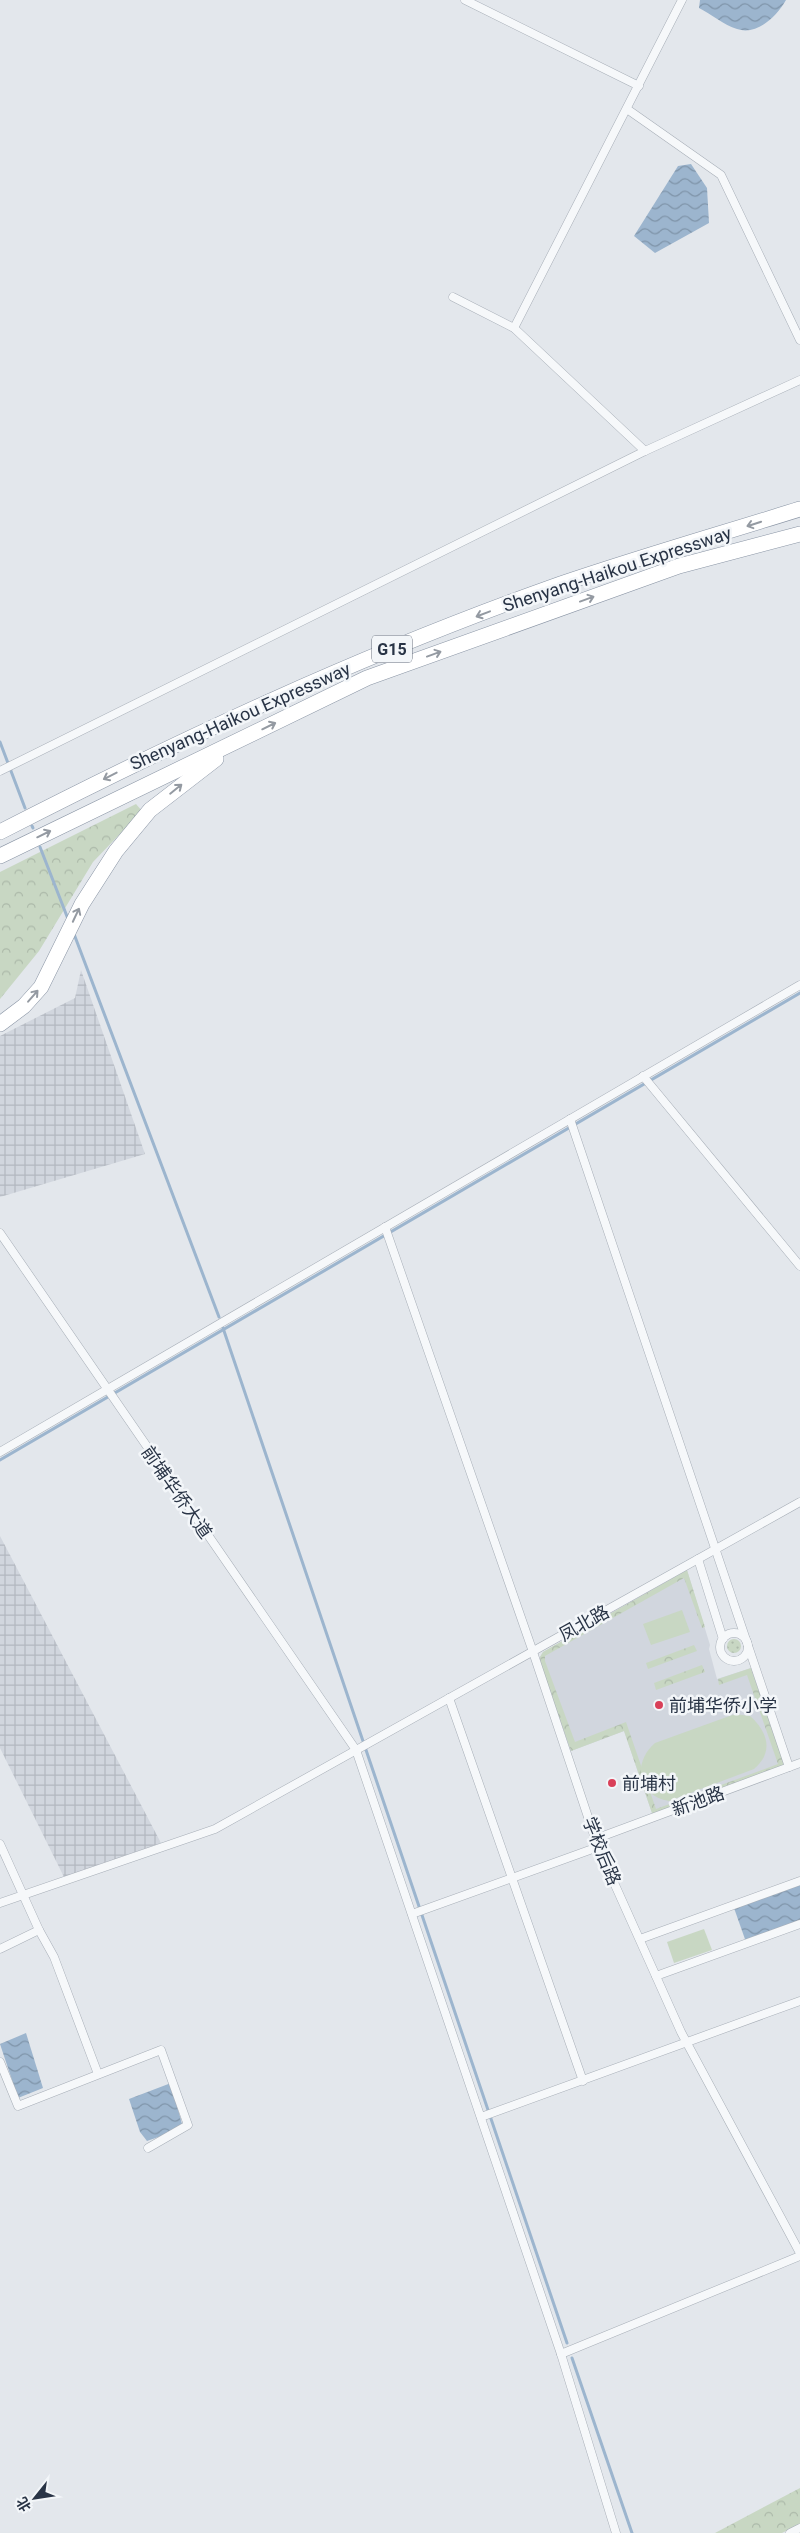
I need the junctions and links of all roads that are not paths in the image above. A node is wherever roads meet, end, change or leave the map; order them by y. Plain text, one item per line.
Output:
1 (465, 0) edge
2 (682, 0) edge
3 (639, 86) junction
4 (628, 109) junction
5 (453, 297) dead end
6 (514, 328) junction
7 (800, 340) edge
8 (800, 380) edge
9 (645, 451) junction
10 (800, 509) edge
11 (800, 534) edge
12 (250, 735) junction
13 (4, 768) edge
14 (81, 790) junction
15 (0, 823) edge
16 (0, 832) edge
17 (0, 856) edge
18 (800, 985) edge
19 (0, 1024) edge
20 (646, 1080) junction
21 (572, 1124) junction
22 (386, 1232) junction
23 (0, 1233) edge
24 (800, 1266) edge
25 (108, 1394) junction
26 (0, 1452) edge
27 (800, 1502) edge
28 (714, 1550) junction
29 (698, 1559) junction
30 (723, 1639) junction
31 (747, 1642) junction
32 (533, 1652) junction
33 (449, 1698) junction
34 (362, 1747) junction
35 (800, 1763) edge
36 (789, 1767) junction
37 (597, 1843) junction
38 (0, 1844) edge
39 (512, 1878) junction
40 (800, 1880) edge
41 (23, 1896) junction
42 (0, 1903) edge
43 (418, 1912) junction
44 (800, 1924) edge
45 (39, 1930) junction
46 (640, 1939) junction
47 (0, 1949) edge
48 (656, 1976) junction
49 (800, 2001) edge
50 (688, 2044) junction
51 (0, 2062) edge
52 (98, 2074) junction
53 (583, 2081) junction
54 (487, 2115) junction
55 (148, 2148) dead end
56 (800, 2254) edge
57 (561, 2354) junction
58 (800, 2528) edge
59 (616, 2533) edge
60 (790, 2533) edge

1 - 3 street
2 - 3 street
3 - 4 street
4 - 6 street
4 - 7 street
5 - 6 street
6 - 9 street
8 - 9 street
9 - 13 street
10 -> 14 highway, Shenyang-Haikou Expressway / G15
12 -> 11 highway, Shenyang-Haikou Expressway / G15
17 -> 12 highway, Shenyang-Haikou Expressway / G15
19 -> 12 highway
14 - 15 highway
14 - 16 highway, Shenyang-Haikou Expressway / G15
18 - 20 street
20 - 21 street
20 - 24 street
21 - 22 street
21 - 28 street
22 - 25 street
22 - 32 street, 学校后路
23 - 25 street, 前埔华侨大道
25 - 26 street
25 - 34 street, 前埔华侨大道
27 - 28 street, 凤北路
28 - 29 street, 凤北路
28 - 31 street
29 - 30 street
29 - 32 street, 凤北路
30 - 31 street
30 - 31 street
31 - 36 street
32 - 33 street, 凤北路
32 - 37 street, 学校后路
33 - 34 street, 凤北路
33 - 39 street
34 - 41 street, 凤北路
34 - 43 street, 前埔华侨大道
35 - 36 street, 新池路
36 - 37 street, 新池路
37 - 39 street, 新池路
37 - 46 street, 学校后路
38 - 41 street
39 - 43 street, 新池路
39 - 53 street
40 - 46 street
41 - 42 street, 凤北路
41 - 45 street
43 - 54 street, 前埔华侨大道
44 - 48 street
45 - 47 street
45 - 52 street
46 - 48 street, 学校后路
48 - 50 street, 学校后路
49 - 50 street
50 - 53 street
50 - 56 street, 学校后路
51 - 52 street
52 - 55 street
53 - 54 street
54 - 57 street, 前埔华侨大道
56 - 57 street
57 - 59 street, 前埔华侨大道
58 - 60 street

